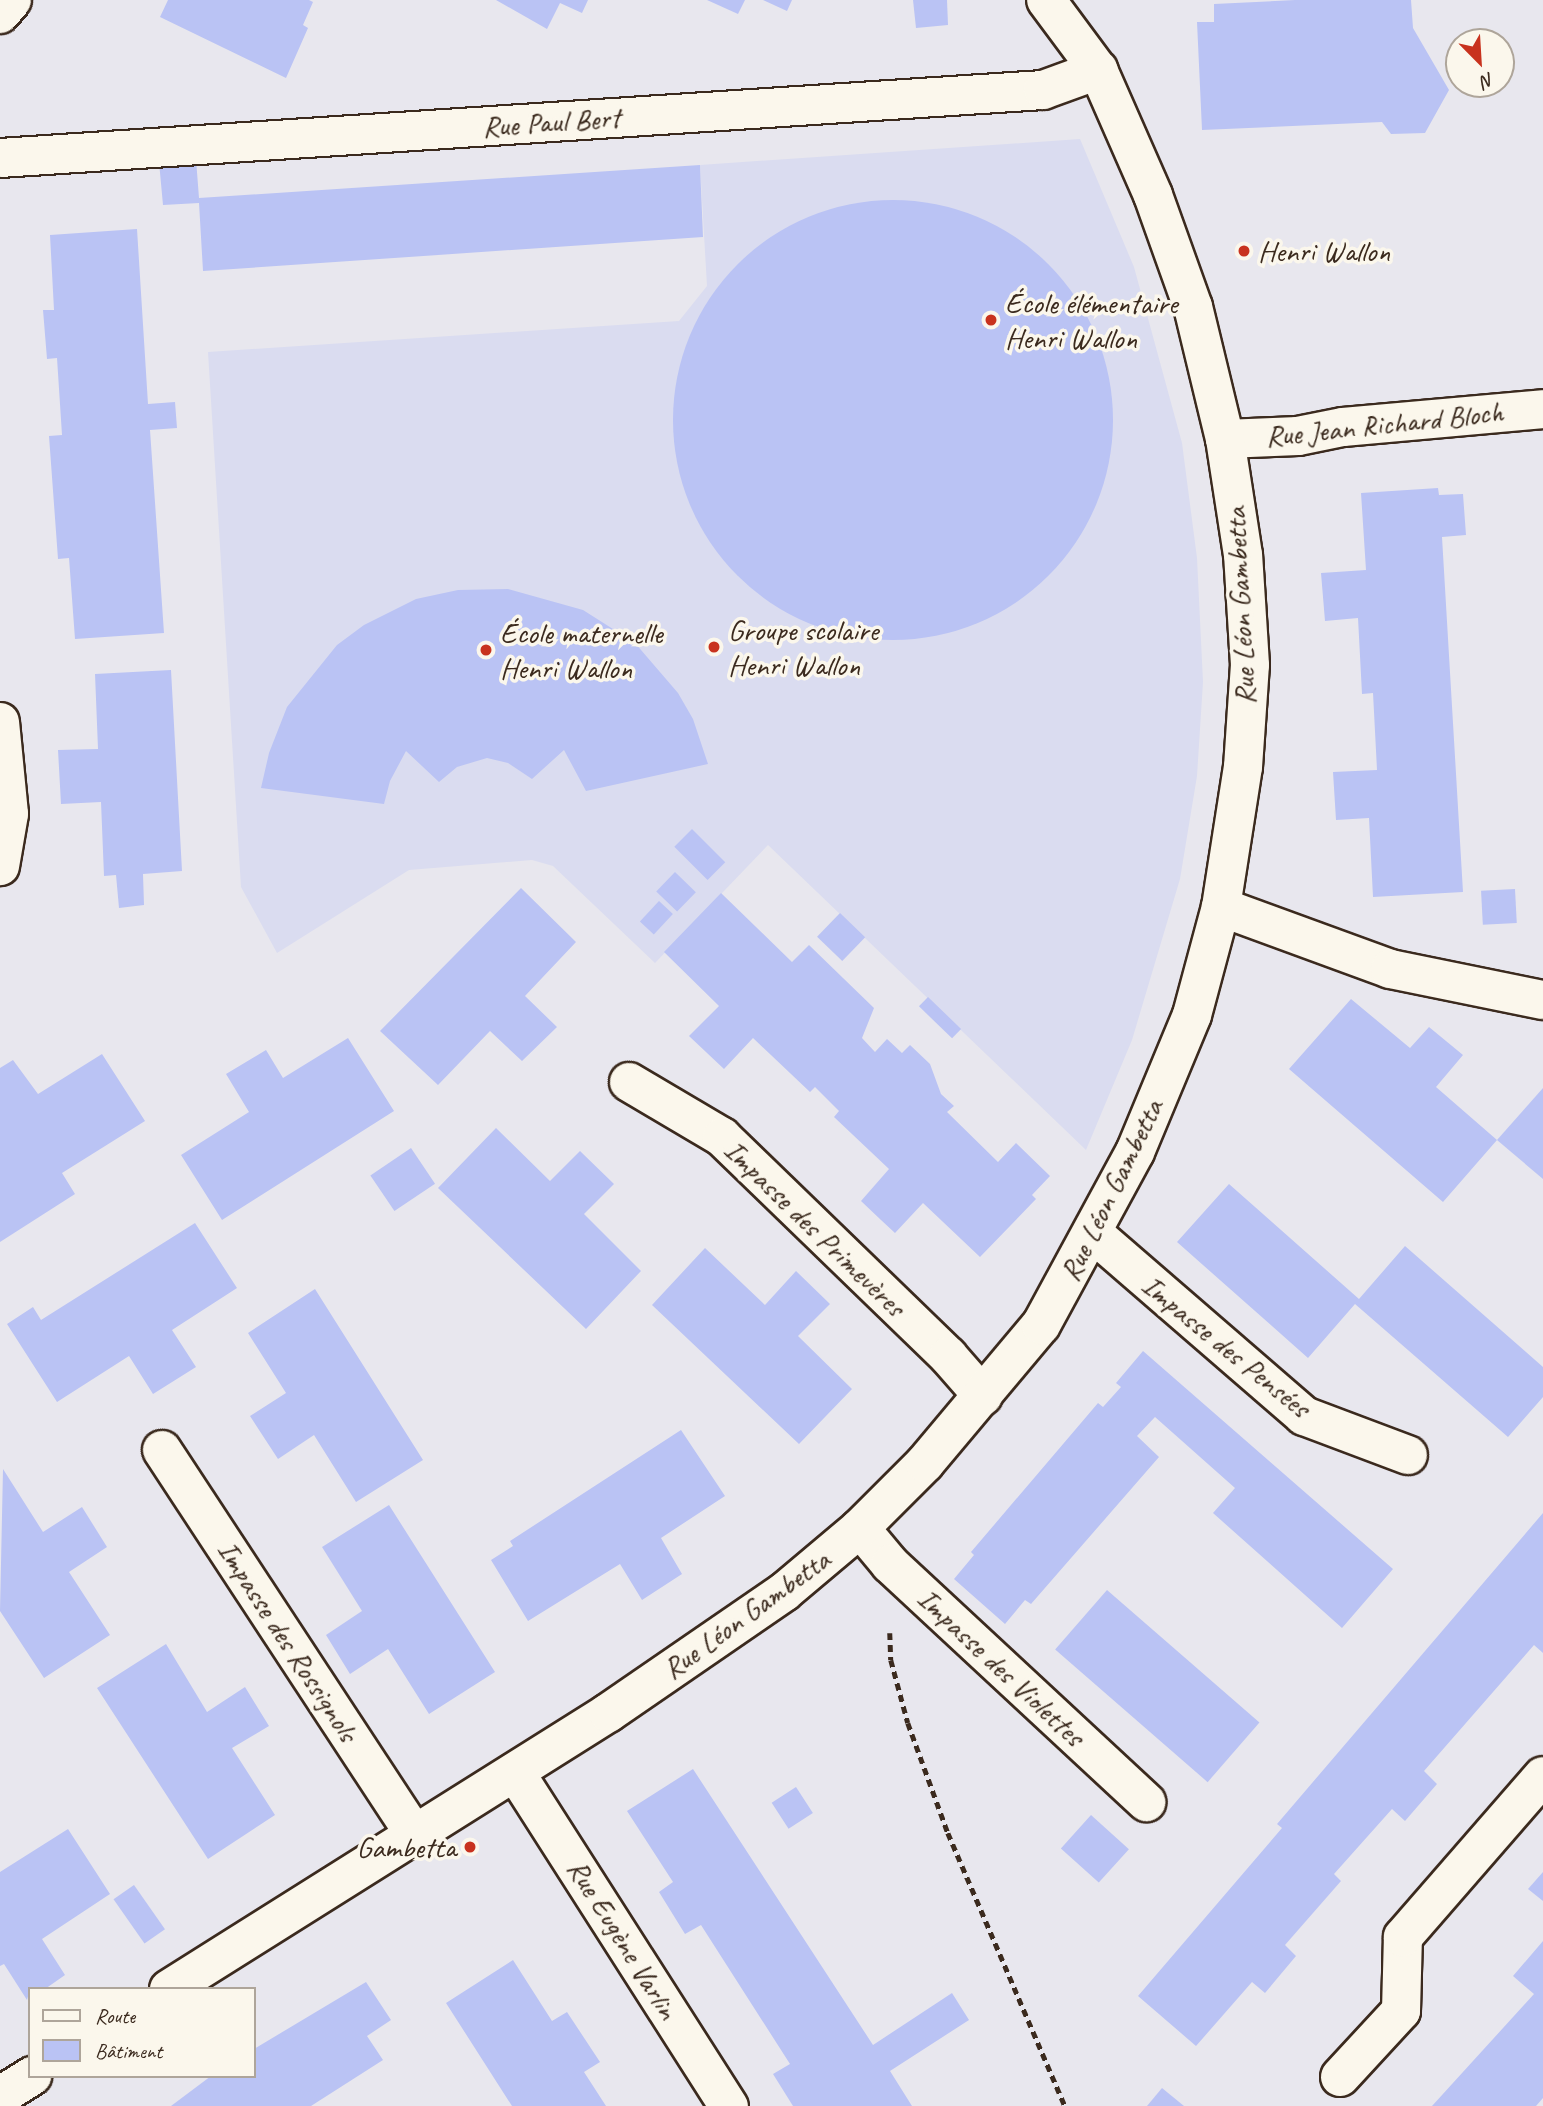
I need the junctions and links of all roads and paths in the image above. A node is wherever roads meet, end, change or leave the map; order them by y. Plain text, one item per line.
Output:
1 (12, 0) edge
2 (1046, 0) edge
3 (0, 14) edge
4 (1098, 69) junction
5 (0, 158) edge
6 (1543, 409) edge
7 (1225, 439) junction
8 (0, 722) edge
9 (0, 866) edge
10 (1221, 907) junction
11 (1543, 1000) edge
12 (629, 1082) dead end
13 (1094, 1234) junction
14 (983, 1396) junction
15 (162, 1450) dead end
16 (1408, 1455) dead end
17 (860, 1528) junction
18 (890, 1564) junction
19 (514, 1772) junction
20 (1543, 1776) edge
21 (1146, 1802) dead end
22 (414, 1833) junction
23 (172, 1987) edge
24 (1340, 2077) dead end
25 (29, 2078) edge
26 (0, 2096) edge
27 (729, 2106) edge
28 (1065, 2106) edge

1 - 3 street
2 - 4 street, Rue Léon Gambetta
4 - 5 street, Rue Paul Bert
4 - 7 street, Rue Léon Gambetta
6 - 7 street, Rue Jean Richard Bloch
7 - 10 street, Rue Léon Gambetta
8 - 9 street
10 - 11 street
10 - 13 street, Rue Léon Gambetta
12 - 14 street, Impasse des Primevères
13 - 14 street, Rue Léon Gambetta
13 - 16 street, Impasse des Pensées
14 - 17 street, Rue Léon Gambetta
15 - 22 street, Impasse des Rossignols
17 - 18 street, Impasse des Violettes
17 - 19 street, Rue Léon Gambetta
18 - 21 street, Impasse des Violettes
18 - 28 path
19 - 22 street, Rue Léon Gambetta
19 - 27 street, Rue Eugène Varlin
20 - 24 street
22 - 23 street, Rue Léon Gambetta
25 - 26 street

